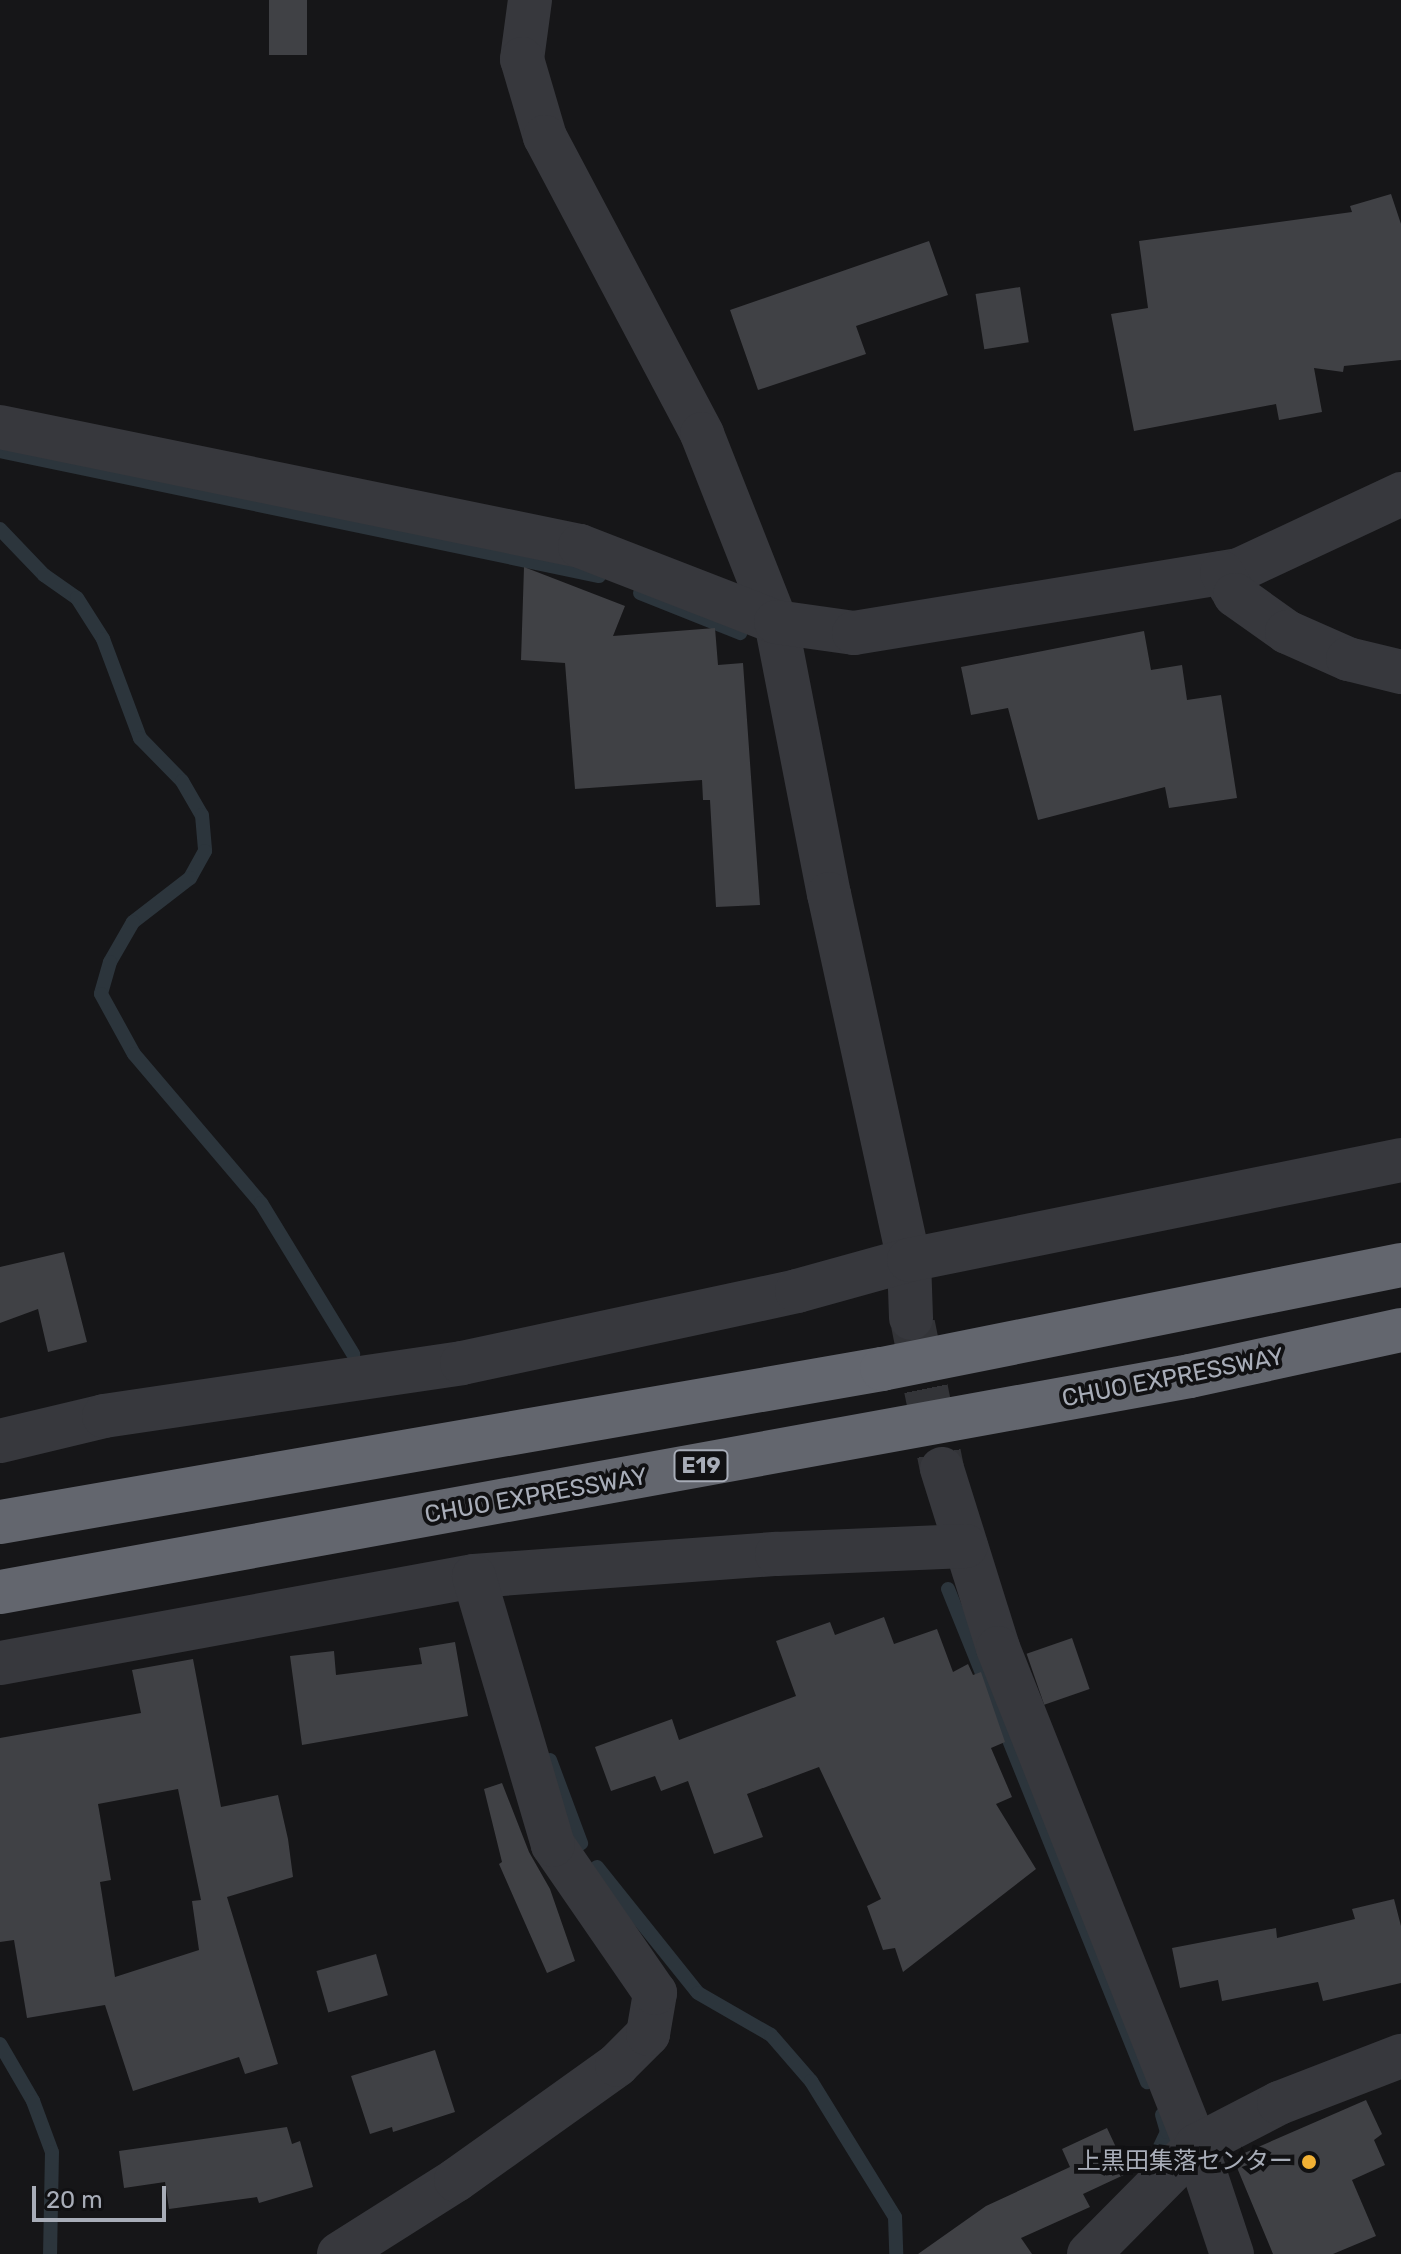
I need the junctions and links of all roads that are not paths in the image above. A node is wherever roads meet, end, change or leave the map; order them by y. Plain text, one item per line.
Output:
1 (530, 0) edge
2 (0, 427) edge
3 (1401, 494) edge
4 (1222, 573) junction
5 (776, 622) junction
6 (1401, 672) edge
7 (1401, 1160) edge
8 (909, 1260) junction
9 (1401, 1265) edge
10 (911, 1318) tunnel mouth
11 (1401, 1330) edge
12 (0, 1441) edge
13 (942, 1469) tunnel mouth
14 (0, 1522) edge
15 (966, 1546) junction
16 (474, 1576) junction
17 (0, 1592) edge
18 (0, 1663) edge
19 (1401, 2056) edge
20 (1196, 2146) junction
21 (339, 2254) edge
22 (1089, 2254) edge
23 (1232, 2254) edge

1 - 5 street
2 - 5 street
3 - 4 street
4 - 5 street
4 - 6 street
5 - 8 street
7 - 8 street
8 - 10 street
8 - 12 street
9 - 14 highway
11 - 17 highway, CHUO EXPRESSWAY / E19
13 - 15 street
15 - 16 street
15 - 20 street
16 - 18 street
16 - 21 street
19 - 20 street
20 - 22 street
20 - 23 street

